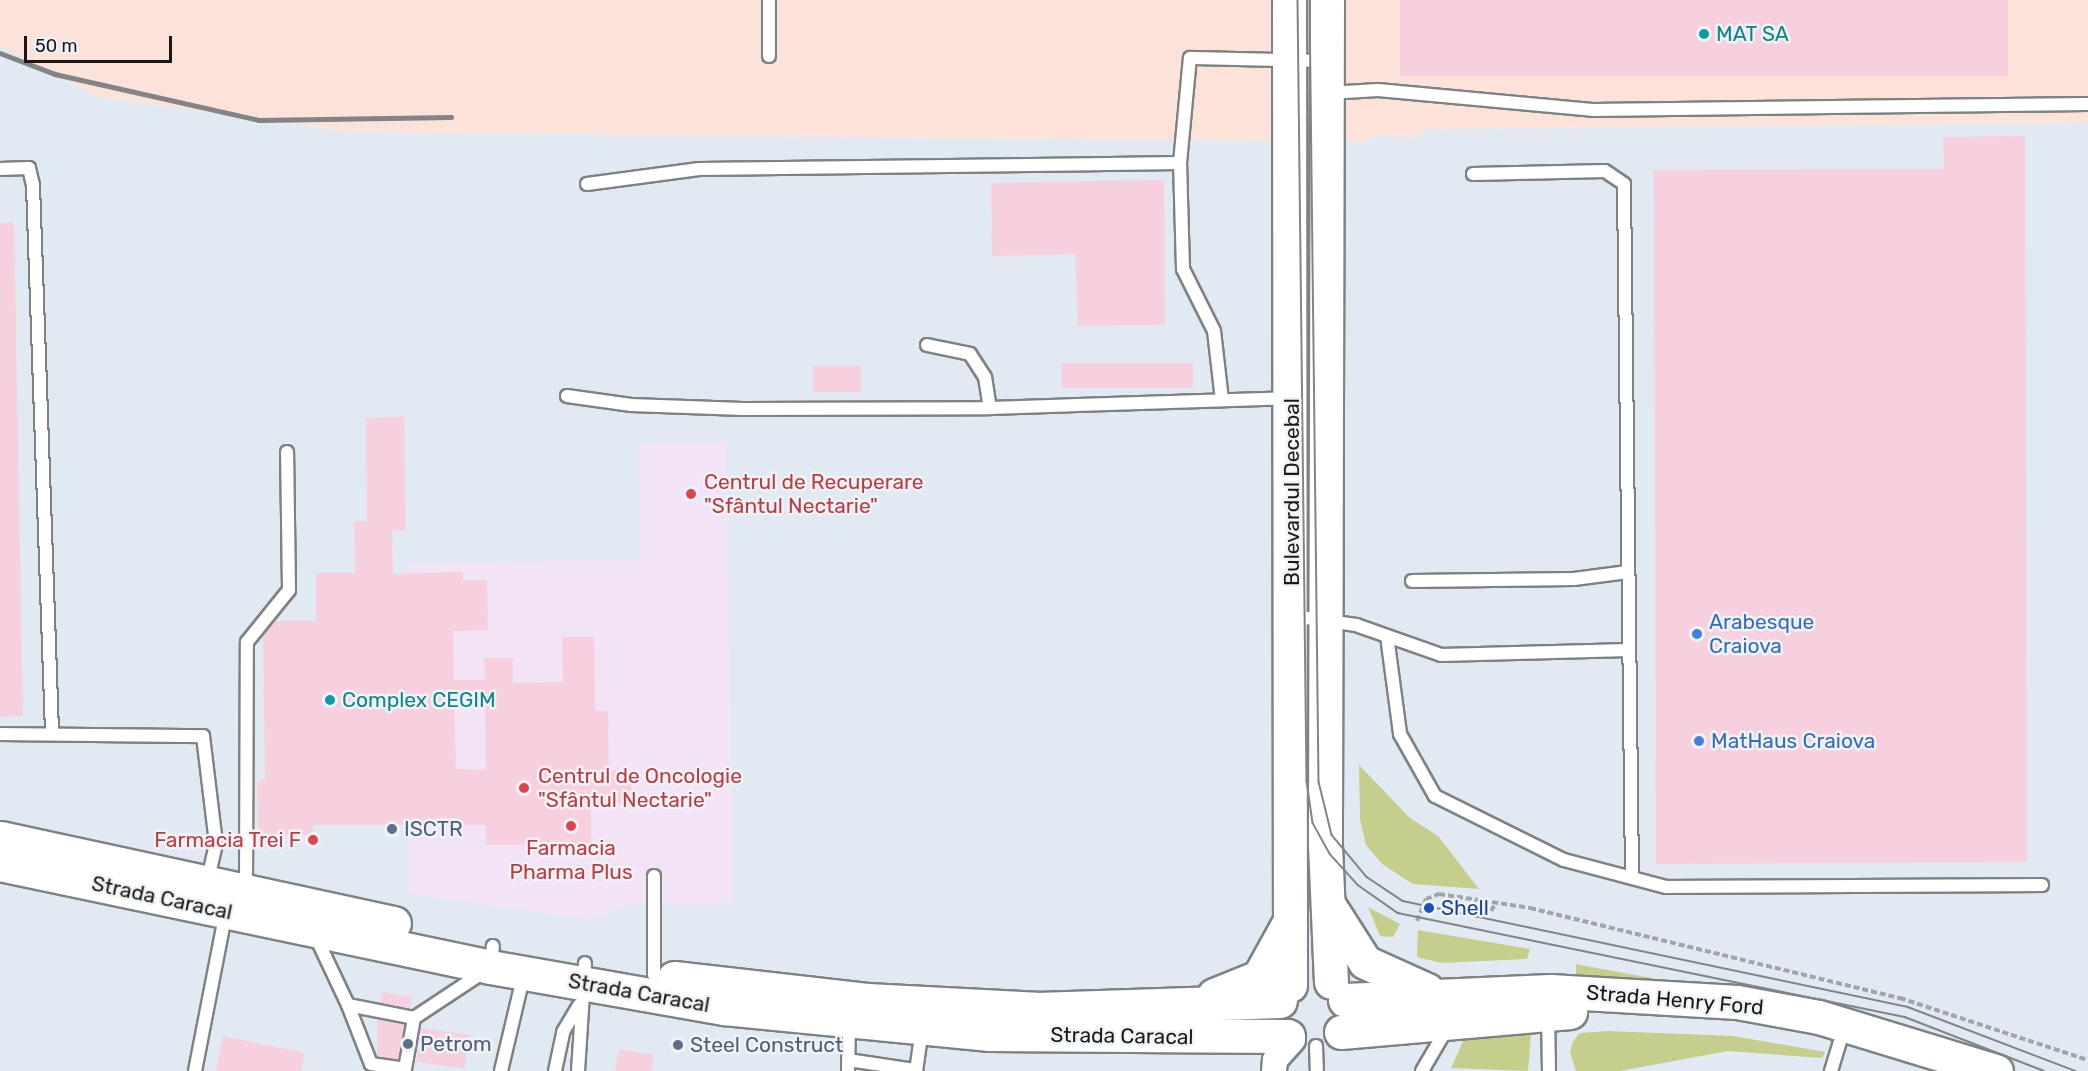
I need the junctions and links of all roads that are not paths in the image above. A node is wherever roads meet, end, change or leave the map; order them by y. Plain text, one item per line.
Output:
1 (769, 0) edge
2 (1289, 0) edge
3 (1327, 0) edge
4 (769, 56) dead end
5 (1290, 60) junction
6 (1327, 77) junction
7 (2088, 104) edge
8 (1180, 163) junction
9 (0, 169) edge
10 (1473, 174) dead end
11 (587, 184) dead end
12 (927, 345) dead end
13 (567, 396) dead end
14 (1292, 398) junction
15 (1222, 400) junction
16 (990, 408) junction
17 (287, 452) dead end
18 (1628, 572) junction
19 (1412, 581) dead end
20 (1292, 616) junction
21 (1326, 617) junction
22 (1386, 636) junction
23 (1629, 650) junction
24 (52, 732) junction
25 (0, 734) edge
26 (0, 838) edge
27 (0, 864) edge
28 (654, 876) dead end
29 (1632, 878) junction
30 (207, 883) junction
31 (2042, 885) dead end
32 (1326, 896) junction
33 (236, 901) junction
34 (1288, 921) junction
35 (312, 929) junction
36 (492, 956) junction
37 (524, 973) junction
38 (654, 975) junction
39 (582, 984) junction
40 (1338, 991) junction
41 (1285, 993) junction
42 (348, 1005) junction
43 (1161, 1005) junction
44 (1450, 1008) junction
45 (1548, 1013) junction
46 (414, 1018) junction
47 (849, 1022) junction
48 (922, 1029) junction
49 (1311, 1045) edge
50 (1835, 1057) edge
51 (848, 1066) edge
52 (195, 1071) edge
53 (501, 1071) edge
54 (555, 1071) edge
55 (578, 1071) edge
56 (916, 1071) edge
57 (1274, 1071) edge
58 (1422, 1071) edge
59 (1549, 1071) edge
60 (1927, 1071) edge
61 (1996, 1071) edge

1 - 4 lane
2 - 5 main road, Bulevardul Decebal
3 - 6 main road, Bulevardul Decebal
5 - 6 lane
5 - 8 lane
5 - 14 main road, Bulevardul Decebal
6 - 7 lane
6 - 21 main road, Bulevardul Decebal
8 - 11 lane
8 - 15 lane
9 - 24 lane
10 - 18 lane
12 - 16 lane
13 - 16 lane
14 - 15 lane
14 - 20 main road, Bulevardul Decebal
15 - 16 lane
17 - 33 lane
18 - 19 lane
18 - 23 lane
20 - 21 lane
20 - 34 main road, Bulevardul Decebal
21 - 22 lane
21 - 32 main road, Bulevardul Decebal
22 - 23 lane
22 - 29 lane
23 - 29 lane
24 - 25 lane
24 - 30 lane
26 - 30 main road, Strada Caracal
27 - 33 main road, Strada Caracal
28 - 38 lane
29 - 31 lane
30 - 33 main road, Strada Caracal
32 - 40 main road, Bulevardul Decebal
32 - 44 main road
33 - 35 main road, Strada Caracal
33 - 36 main road, Strada Caracal
33 - 52 lane
34 - 41 main road, Bulevardul Decebal
34 - 43 main road
35 - 36 main road, Strada Caracal
35 - 42 lane
36 - 37 main road, Strada Caracal
36 - 39 main road, Strada Caracal
36 - 46 lane
37 - 39 main road, Strada Caracal
37 - 53 lane
38 - 39 main road, Strada Caracal
38 - 43 main road, Strada Caracal
39 - 47 main road, Strada Caracal
39 - 54 lane
39 - 55 lane
40 - 41 main road, Strada Caracal
40 - 44 main road, Strada Henry Ford
40 - 49 main road, Bulevardul Decebal
41 - 43 main road, Strada Caracal
41 - 49 main road, Bulevardul Decebal
42 - 46 lane
42 - 46 lane
44 - 45 main road, Strada Henry Ford
44 - 49 main road, Strada Henry Ford
44 - 58 lane
44 - 61 main road, Strada Henry Ford
45 - 50 main road, Strada Henry Ford
45 - 59 lane
47 - 48 main road, Strada Caracal
47 - 51 lane
48 - 49 main road, Strada Caracal
48 - 56 lane
49 - 57 street
50 - 60 main road, Strada Henry Ford
51 - 56 lane

